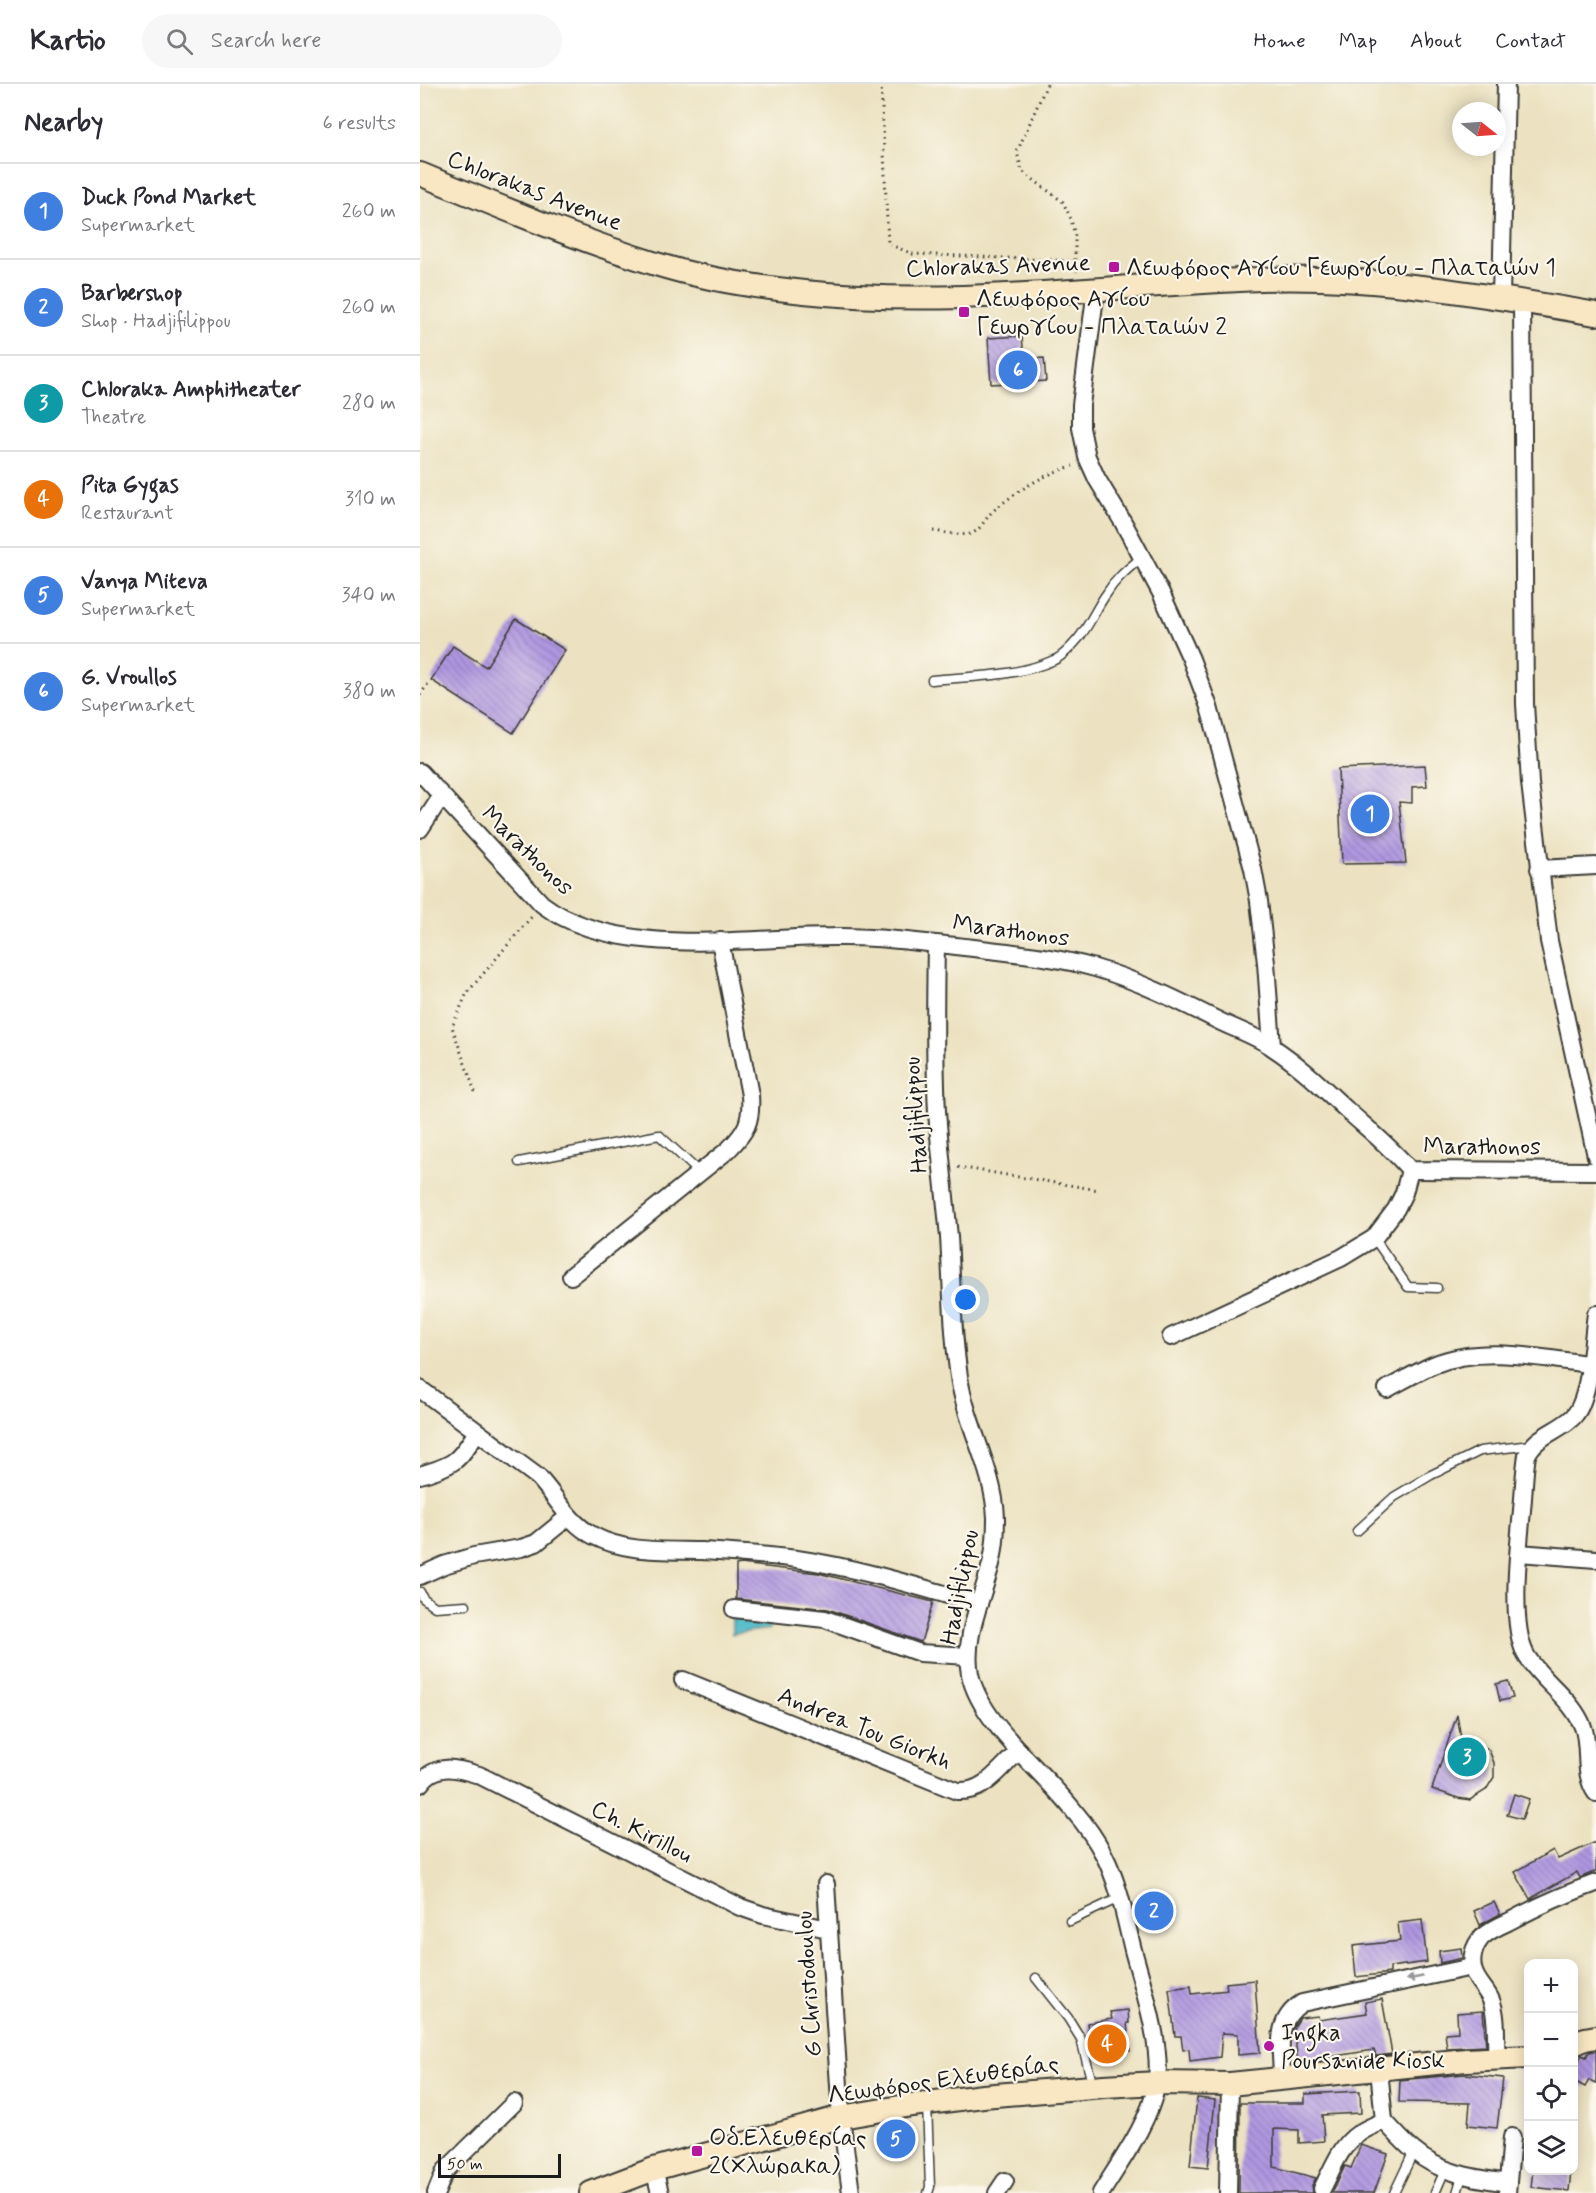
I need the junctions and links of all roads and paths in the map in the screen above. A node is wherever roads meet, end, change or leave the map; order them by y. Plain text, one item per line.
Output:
1 (881, 84) edge
2 (1047, 84) edge
3 (1506, 84) edge
4 (420, 174) edge
5 (1075, 261) junction
6 (1087, 290) junction
7 (1512, 299) junction
8 (1596, 314) edge
9 (1090, 463) junction
10 (933, 531) dead end
11 (1143, 557) junction
12 (932, 680) dead end
13 (428, 684) dead end
14 (420, 695) edge
15 (420, 772) edge
16 (441, 797) junction
17 (420, 829) edge
18 (1596, 866) edge
19 (1539, 869) junction
20 (542, 904) junction
21 (720, 940) junction
22 (936, 944) junction
23 (1272, 1046) junction
24 (475, 1092) dead end
25 (1596, 1156) edge
26 (519, 1162) dead end
27 (942, 1164) junction
28 (1410, 1170) junction
29 (1596, 1172) edge
30 (700, 1173) junction
31 (1100, 1190) dead end
32 (1374, 1238) junction
33 (571, 1276) dead end
34 (1437, 1288) dead end
35 (1596, 1314) edge
36 (1171, 1337) dead end
37 (1589, 1364) junction
38 (420, 1389) edge
39 (1387, 1389) dead end
40 (476, 1433) junction
41 (1532, 1445) junction
42 (420, 1475) edge
43 (568, 1517) junction
44 (1357, 1532) dead end
45 (1519, 1553) junction
46 (1596, 1559) edge
47 (420, 1576) edge
48 (420, 1592) edge
49 (979, 1604) junction
50 (466, 1605) dead end
51 (734, 1609) dead end
52 (968, 1656) junction
53 (683, 1680) dead end
54 (1019, 1751) junction
55 (420, 1784) edge
56 (1596, 1793) edge
57 (1596, 1883) edge
58 (826, 1884) dead end
59 (1119, 1898) junction
60 (1070, 1921) dead end
61 (828, 1929) junction
62 (1472, 1966) junction
63 (1036, 1978) dead end
64 (1596, 2037) edge
65 (1578, 2042) edge
66 (1524, 2057) edge
67 (1497, 2059) junction
68 (1379, 2069) junction
69 (1282, 2079) junction
70 (1158, 2083) junction
71 (1230, 2084) junction
72 (1094, 2087) junction
73 (514, 2103) dead end
74 (927, 2103) junction
75 (841, 2117) junction
76 (1383, 2121) junction
77 (1512, 2137) dead end
78 (1414, 2151) junction
79 (654, 2169) junction
80 (1445, 2170) junction
81 (1462, 2176) junction
82 (1507, 2188) edge
83 (1322, 2189) dead end
84 (436, 2193) edge
85 (591, 2193) edge
86 (660, 2193) edge
87 (851, 2193) edge
88 (928, 2193) edge
89 (1101, 2193) edge
90 (1228, 2193) edge
91 (1394, 2193) edge
92 (1435, 2193) edge
93 (1457, 2193) edge

1 - 5 path
2 - 5 path
3 - 7 street
4 - 6 main road, Chlorakas Avenue
5 - 6 path
6 - 7 main road, Chlorakas Avenue
6 - 9 street
7 - 8 main road, Chlorakas Avenue
7 - 19 street
9 - 10 path
9 - 11 street
11 - 12 lane
11 - 23 street
13 - 14 path
15 - 16 street, Marathonos
16 - 17 street
16 - 20 street, Marathonos
18 - 19 street
19 - 25 street
20 - 21 street, Marathonos
20 - 24 path
21 - 22 street, Marathonos
21 - 30 street
22 - 23 street, Marathonos
22 - 27 street, Hadjifilippou
23 - 28 street, Marathonos
26 - 30 lane
27 - 31 path
27 - 49 street, Hadjifilippou
28 - 29 street, Marathonos
28 - 32 street
30 - 33 street
32 - 34 lane
32 - 36 street
35 - 37 street
37 - 39 street
37 - 41 street
38 - 40 street
40 - 42 street
40 - 43 street
41 - 44 lane
41 - 45 street
43 - 47 street
43 - 49 street
45 - 46 street
45 - 56 street
48 - 50 lane
49 - 52 street, Hadjifilippou
51 - 52 street
52 - 54 street, Hadjifilippou
53 - 54 street, Andrea Tou Giorkh
54 - 59 street, Hadjifilippou
55 - 61 street, Ch. Kirillou
57 - 62 street
58 - 61 street, G Christodoulou
59 - 60 lane
59 - 70 street, Hadjifilippou
61 - 75 street, G Christodoulou
62 - 67 street
62 -> 69 street
63 - 72 lane
64 - 65 main road
66 - 67 main road, Λεωφόρος Ελευθερίας
67 - 68 main road, Λεωφόρος Ελευθερίας
68 - 69 main road, Λεωφόρος Ελευθερίας
68 - 76 street
69 - 71 main road, Λεωφόρος Ελευθερίας
70 - 71 main road, Λεωφόρος Ελευθερίας
70 - 72 main road, Λεωφόρος Ελευθερίας
70 - 89 street
71 - 90 street
72 - 74 main road, Λεωφόρος Ελευθερίας
73 - 84 street
74 - 75 main road, Λεωφόρος Ελευθερίας
74 - 88 lane
75 - 79 main road, Λεωφόρος Ελευθερίας
75 - 87 street, G Christodoulou
76 - 78 street
76 - 83 street
77 - 82 street
78 - 80 street
78 - 91 lane
79 - 85 main road, Λεωφόρος Ελευθερίας
79 - 86 street
80 - 81 street
80 - 92 lane
81 - 82 street
81 - 93 lane

